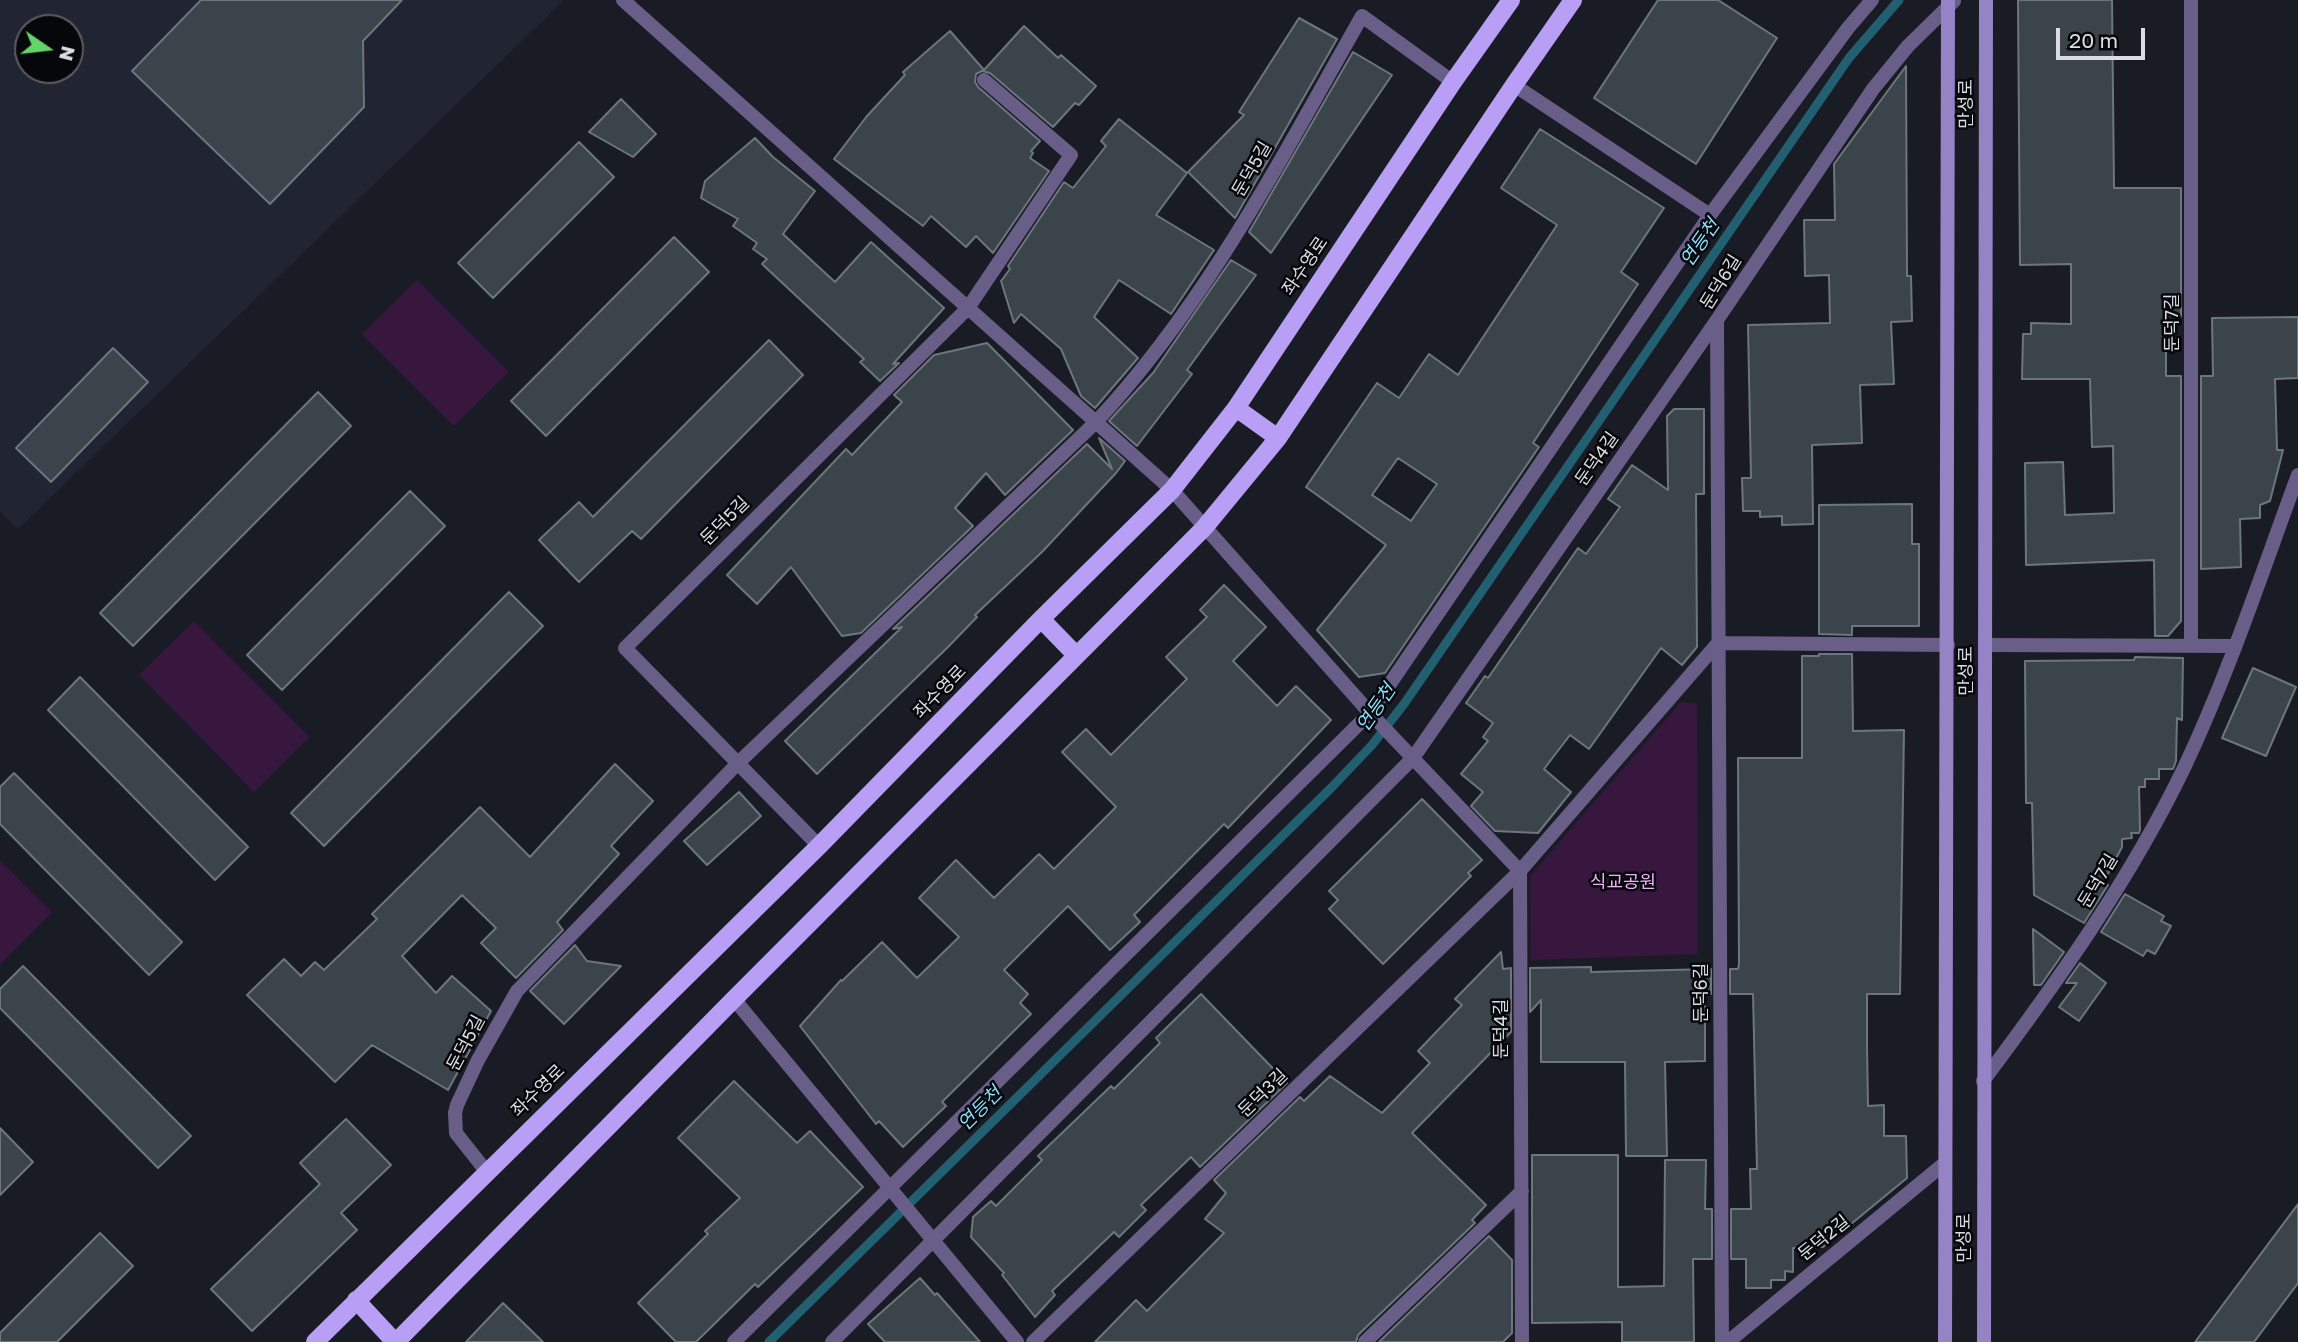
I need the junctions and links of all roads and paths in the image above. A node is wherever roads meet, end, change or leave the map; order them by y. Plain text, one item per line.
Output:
1 (623, 0) edge
2 (1511, 0) edge
3 (1573, 0) edge
4 (1872, 0) edge
5 (1986, 0) edge
6 (2191, 0) edge
7 (1950, 2) edge
8 (984, 80) dead end
9 (1453, 82) junction
10 (1514, 85) junction
11 (1710, 215) junction
12 (968, 307) junction
13 (1717, 320) junction
14 (1236, 408) junction
15 (1096, 422) junction
16 (1278, 438) junction
17 (2298, 475) edge
18 (1172, 490) junction
19 (1204, 528) junction
20 (1041, 619) junction
21 (1718, 643) junction
22 (1948, 645) junction
23 (1985, 645) junction
24 (2191, 645) junction
25 (2235, 646) junction
26 (1076, 655) junction
27 (1370, 713) junction
28 (1413, 758) junction
29 (738, 763) junction
30 (819, 845) junction
31 (1520, 872) junction
32 (734, 999) junction
33 (1983, 1082) junction
34 (1945, 1163) junction
35 (486, 1171) junction
36 (889, 1187) junction
37 (1521, 1191) junction
38 (933, 1241) junction
39 (356, 1300) junction
40 (314, 1342) edge
41 (396, 1342) edge
42 (734, 1342) edge
43 (832, 1342) edge
44 (1017, 1342) edge
45 (1033, 1342) edge
46 (1365, 1342) edge
47 (1522, 1342) edge
48 (1725, 1342) edge
49 (1945, 1342) edge
50 (1984, 1342) edge

1 - 12 street
2 - 9 main road, 좌수영로
3 - 10 main road
4 - 11 street
5 - 23 street, 만성로
6 - 24 street, 둔덕7길
7 - 13 street, 둔덕6길
7 - 22 street, 만성로
8 - 12 street, 둔덕5길
9 - 14 main road, 좌수영로
9 - 15 street, 둔덕5길
10 - 11 street
10 - 16 main road
11 - 27 street
12 - 15 street
12 - 29 street, 둔덕5길
13 - 21 street, 둔덕6길
13 - 28 street, 둔덕4길
14 - 16 main road
14 - 18 main road, 좌수영로
15 - 18 street
15 - 29 street, 둔덕5길
16 - 19 main road
17 - 25 street, 둔덕7길
18 - 19 street
18 - 20 main road, 좌수영로
19 - 26 main road
19 - 27 street
20 - 26 main road
20 - 30 main road, 좌수영로
21 - 22 street
21 - 31 street
21 - 48 street, 둔덕6길
22 - 34 street, 만성로
23 - 24 street
23 - 33 street, 만성로
24 - 25 street
25 - 33 street, 둔덕7길
26 - 32 main road
27 - 28 street
27 - 36 street
28 - 31 street
28 - 38 street, 둔덕4길
29 - 30 street, 둔덕5길
29 - 35 street, 둔덕5길
30 - 35 main road, 좌수영로
31 - 37 street, 둔덕4길
31 - 45 street, 둔덕3길
32 - 36 street
32 - 41 main road
33 - 50 street, 만성로
34 - 48 street, 둔덕2길
34 - 49 street, 만성로
35 - 39 main road, 좌수영로
36 - 38 street
36 - 42 street
37 - 46 street
37 - 47 street, 둔덕4길
38 - 43 street
38 - 44 street
39 - 40 main road, 좌수영로
39 - 41 main road

